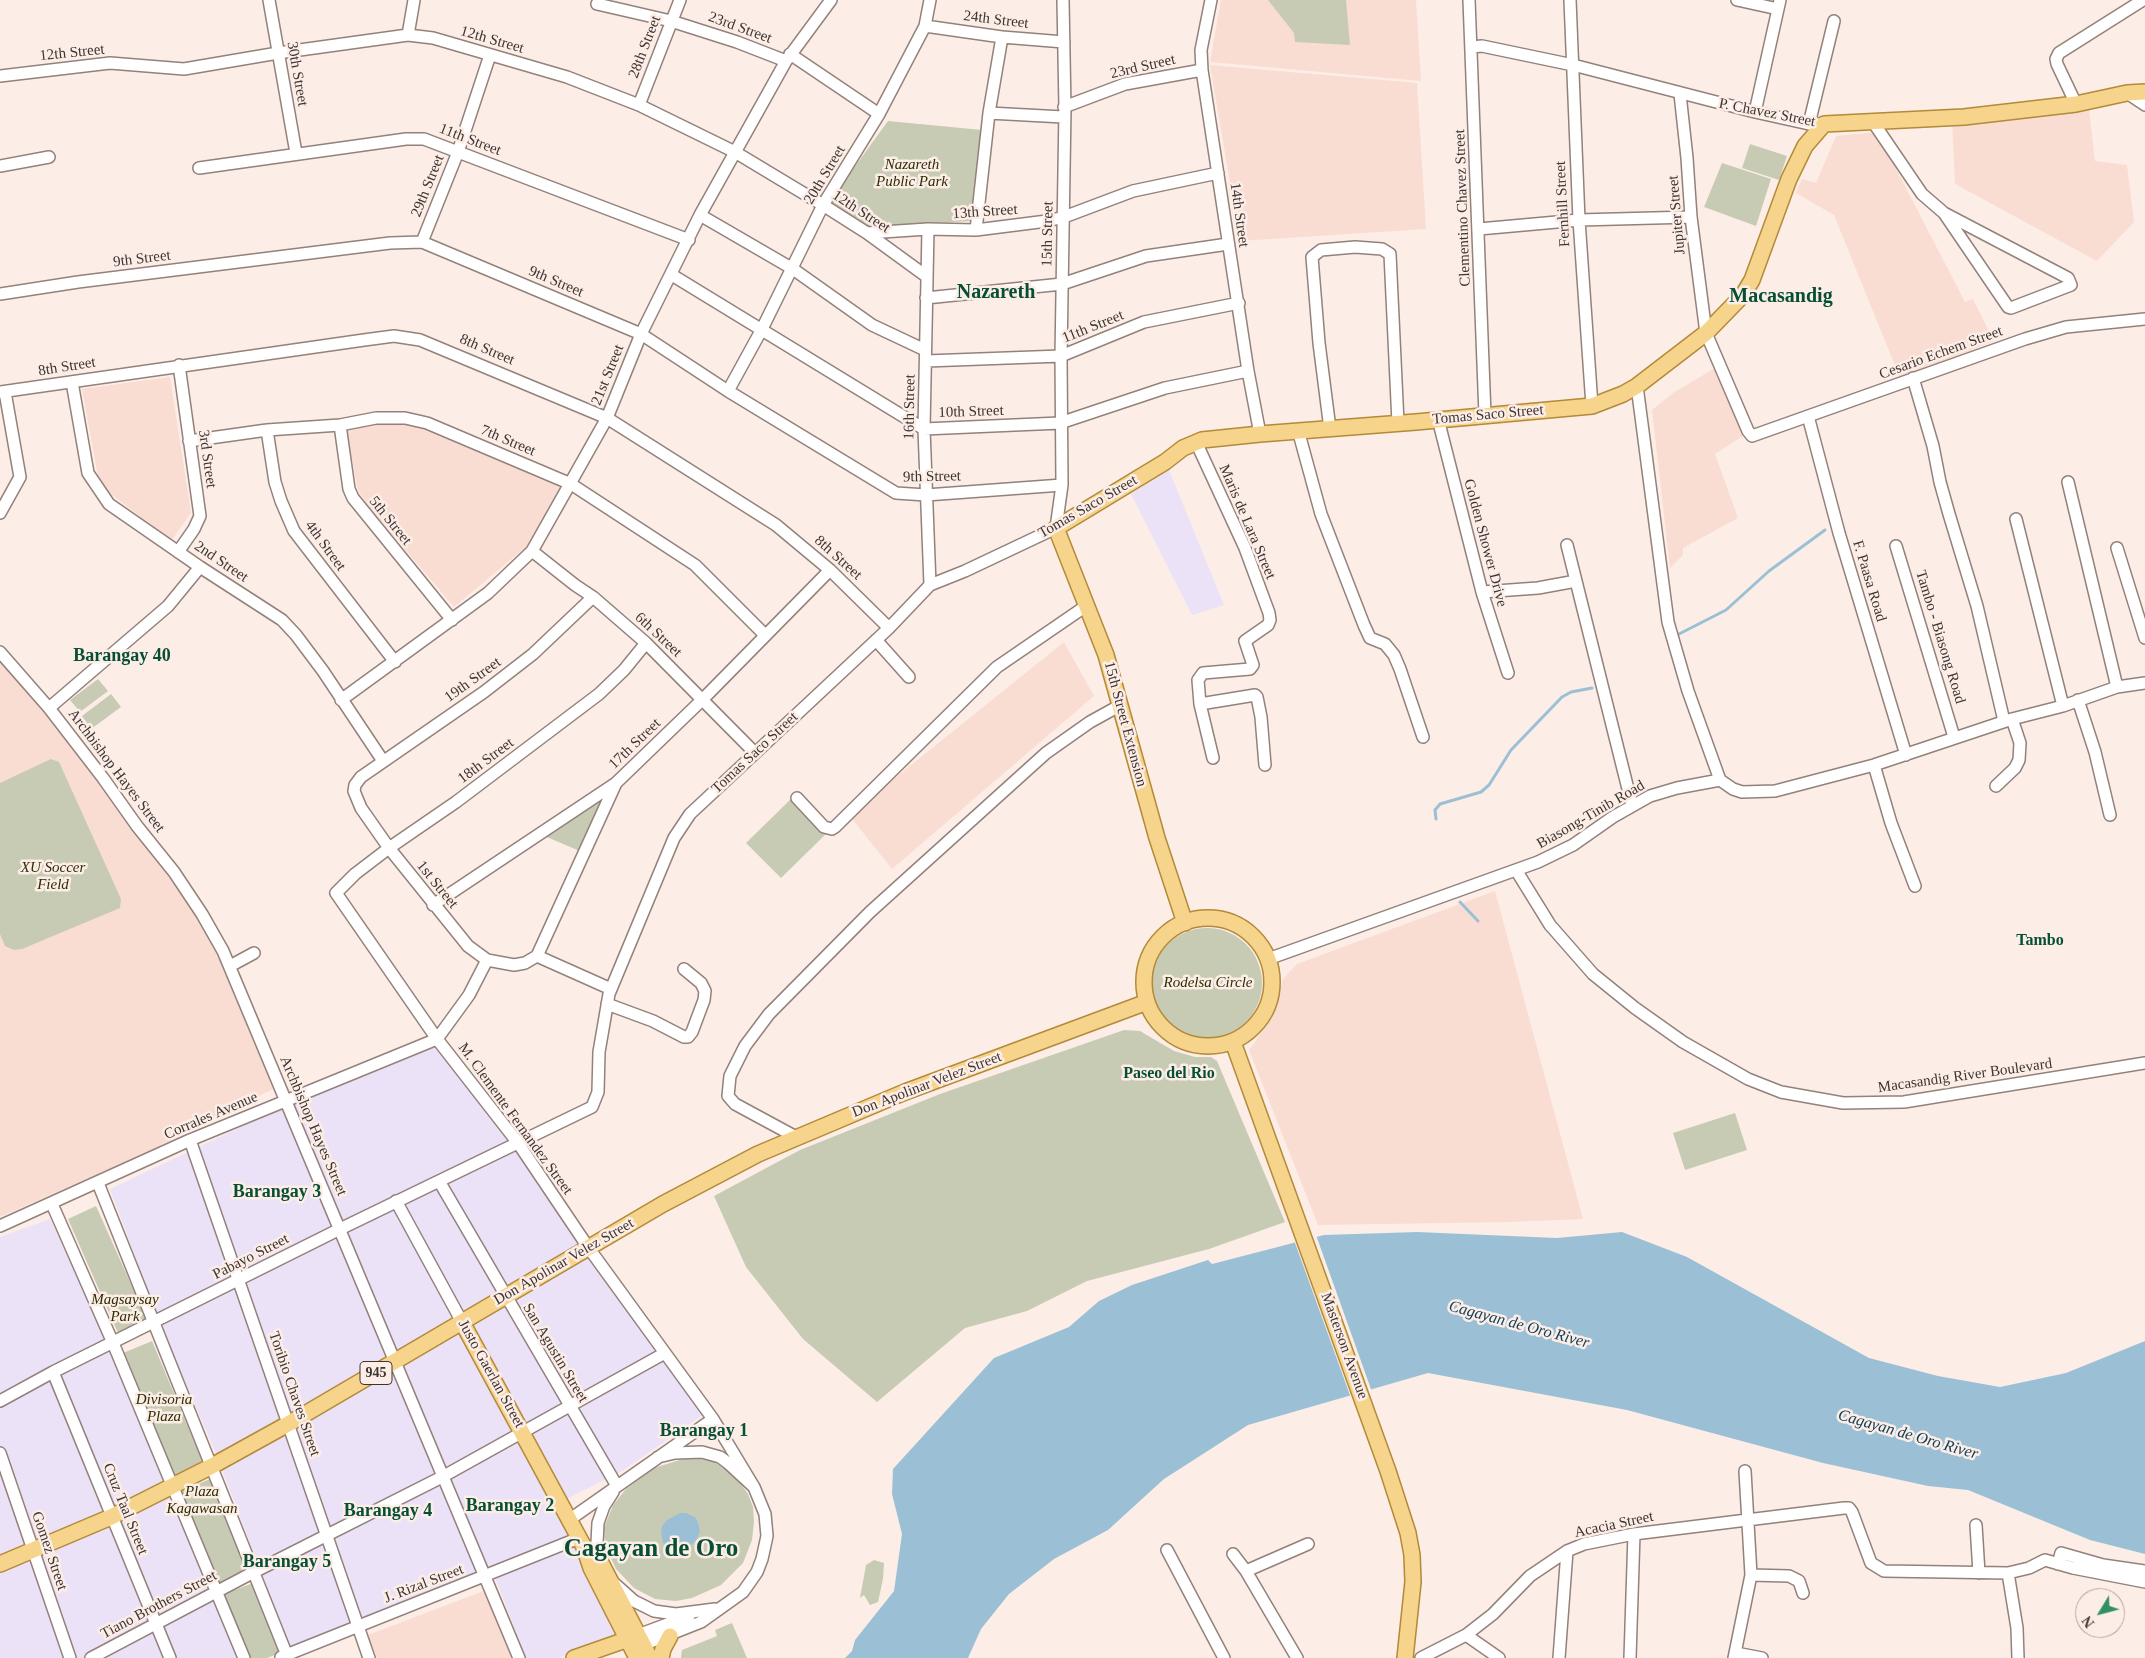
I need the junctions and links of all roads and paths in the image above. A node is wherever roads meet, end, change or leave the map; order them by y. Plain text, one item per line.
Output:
1 (269, 0) edge
2 (414, 0) edge
3 (680, 0) edge
4 (831, 0) edge
5 (930, 0) edge
6 (1063, 0) edge
7 (1211, 0) edge
8 (1469, 0) edge
9 (1570, 0) edge
10 (1737, 0) edge
11 (2143, 0) edge
12 (597, 4) dead end
13 (1779, 5) edge
14 (671, 21) junction
15 (1834, 21) dead end
16 (925, 26) junction
17 (408, 35) junction
18 (1002, 37) junction
19 (1064, 42) junction
20 (1471, 47) junction
21 (278, 53) junction
22 (490, 55) junction
23 (788, 57) junction
24 (1573, 64) junction
25 (1202, 70) junction
26 (0, 76) edge
27 (2145, 92) edge
28 (2127, 93) junction
29 (1680, 94) junction
30 (2076, 104) junction
31 (639, 105) junction
32 (2145, 105) edge
33 (1064, 112) junction
34 (1756, 112) junction
35 (989, 113) junction
36 (879, 114) junction
37 (1873, 122) junction
38 (1817, 124) junction
39 (458, 152) junction
40 (735, 152) junction
41 (296, 153) junction
42 (49, 157) dead end
43 (0, 166) edge
44 (199, 168) dead end
45 (1218, 173) junction
46 (823, 205) junction
47 (1944, 213) junction
48 (700, 215) junction
49 (1064, 217) junction
50 (1690, 217) junction
51 (1579, 220) junction
52 (928, 229) junction
53 (1479, 229) junction
54 (976, 230) junction
55 (867, 233) junction
56 (689, 240) junction
57 (422, 242) junction
58 (1228, 244) junction
59 (793, 269) junction
60 (672, 274) junction
61 (926, 276) junction
62 (1062, 284) junction
63 (0, 294) edge
64 (926, 298) junction
65 (1239, 303) junction
66 (2145, 319) edge
67 (762, 329) junction
68 (641, 334) junction
69 (1706, 334) junction
70 (926, 355) junction
71 (1061, 356) junction
72 (179, 365) junction
73 (1248, 371) junction
74 (1914, 378) junction
75 (72, 382) junction
76 (1637, 386) junction
77 (728, 390) junction
78 (2, 392) edge
79 (1592, 406) junction
80 (1485, 415) junction
81 (1808, 416) junction
82 (607, 418) junction
83 (1438, 419) junction
84 (1060, 423) junction
85 (1398, 423) junction
86 (340, 425) junction
87 (924, 429) junction
88 (1330, 429) junction
89 (267, 430) junction
90 (1298, 430) junction
91 (1260, 434) junction
92 (1752, 436) joint
93 (188, 441) junction
94 (1196, 442) junction
95 (2068, 482) dead end
96 (571, 484) junction
97 (1062, 484) junction
98 (926, 495) junction
99 (0, 514) edge
100 (2016, 519) dead end
101 (1056, 528) junction
102 (1567, 545) dead end
103 (1896, 546) dead end
104 (2117, 548) dead end
105 (532, 550) junction
106 (178, 552) junction
107 (200, 567) junction
108 (830, 570) junction
109 (1576, 581) junction
110 (930, 585) junction
111 (1482, 592) junction
112 (594, 597) junction
113 (1086, 606) junction
114 (452, 620) junction
115 (889, 628) junction
116 (765, 635) junction
117 (2145, 638) edge
118 (876, 640) junction
119 (646, 643) junction
120 (0, 652) edge
121 (395, 662) junction
122 (1508, 674) dead end
123 (909, 676) dead end
124 (2145, 682) edge
125 (2117, 687) junction
126 (703, 699) junction
127 (341, 700) junction
128 (2078, 700) junction
129 (1200, 704) junction
130 (1119, 706) junction
131 (2063, 706) junction
132 (49, 708) junction
133 (2008, 720) junction
134 (1423, 737) dead end
135 (1954, 737) junction
136 (755, 752) junction
137 (1906, 755) junction
138 (1213, 758) dead end
139 (383, 761) junction
140 (1265, 765) dead end
141 (1874, 765) junction
142 (361, 777) joint
143 (1720, 780) junction
144 (616, 783) junction
145 (1996, 786) dead end
146 (797, 798) dead end
147 (1632, 805) junction
148 (2110, 815) dead end
149 (389, 848) junction
150 (1516, 870) junction
151 (1915, 886) dead end
152 (336, 893) joint
153 (433, 905) junction
154 (1185, 922) junction
155 (254, 953) dead end
156 (537, 956) junction
157 (1268, 959) junction
158 (487, 960) junction
159 (230, 966) junction
160 (684, 969) dead end
161 (611, 989) junction
162 (1147, 1002) junction
163 (607, 1004) junction
164 (437, 1039) junction
165 (1233, 1042) junction
166 (2145, 1063) edge
167 (286, 1102) junction
168 (796, 1137) junction
169 (190, 1140) junction
170 (518, 1143) junction
171 (439, 1181) junction
172 (98, 1183) junction
173 (396, 1201) junction
174 (52, 1204) junction
175 (0, 1226) edge
176 (340, 1229) junction
177 (588, 1247) junction
178 (239, 1280) junction
179 (505, 1297) junction
180 (154, 1322) junction
181 (462, 1322) junction
182 (441, 1334) junction
183 (113, 1343) junction
184 (474, 1345) junction
185 (665, 1353) junction
186 (394, 1362) junction
187 (53, 1372) junction
188 (0, 1401) edge
189 (569, 1406) junction
190 (713, 1419) junction
191 (288, 1424) junction
192 (522, 1432) junction
193 (0, 1453) edge
194 (658, 1457) junction
195 (212, 1466) junction
196 (1744, 1471) dead end
197 (442, 1477) junction
198 (173, 1486) junction
199 (617, 1486) junction
200 (754, 1487) junction
201 (111, 1517) junction
202 (1749, 1519) junction
203 (570, 1520) junction
204 (1976, 1525) dead end
205 (1634, 1534) junction
206 (327, 1535) junction
207 (582, 1543) junction
208 (1308, 1544) dead end
209 (33, 1550) junction
210 (1167, 1550) dead end
211 (1567, 1551) junction
212 (1233, 1554) dead end
213 (601, 1563) junction
214 (0, 1564) edge
215 (2058, 1564) junction
216 (1246, 1571) junction
217 (2145, 1571) edge
218 (254, 1572) junction
219 (1979, 1573) junction
220 (2008, 1573) junction
221 (1751, 1575) junction
222 (485, 1577) junction
223 (609, 1578) junction
224 (2145, 1582) edge
225 (216, 1592) junction
226 (1804, 1592) dead end
227 (721, 1608) junction
228 (697, 1613) junction
229 (156, 1624) junction
230 (358, 1626) junction
231 (1466, 1635) junction
232 (670, 1636) junction
233 (638, 1648) edge
234 (1436, 1652) junction
235 (1735, 1655) edge
236 (285, 1657) edge
237 (70, 1658) edge
238 (92, 1658) edge
239 (170, 1658) edge
240 (244, 1658) edge
241 (369, 1658) edge
242 (519, 1658) edge
243 (574, 1658) edge
244 (605, 1658) edge
245 (661, 1658) edge
246 (1224, 1658) edge
247 (1297, 1658) edge
248 (1405, 1658) edge
249 (1421, 1658) edge
250 (1446, 1658) edge
251 (1499, 1658) edge
252 (1559, 1658) edge
253 (1630, 1658) edge
254 (1762, 1658) edge
255 (2018, 1658) edge

1 - 21 street, 30th Street
2 - 17 street
3 - 14 street, 28th Street
4 - 23 street, 21st Street
5 - 16 street, 20th Street
6 - 19 street, 15th Street
7 - 25 street, 14th Street
8 - 20 street, Clementino Chavez Street
9 - 24 street, Fernhill Street
10 - 13 street
11 - 30 street
12 - 14 street, 23rd Street
13 - 34 street
14 - 23 street, 23rd Street
14 - 31 street, 28th Street
15 - 38 street
16 - 18 street, 24th Street
16 - 36 street, 20th Street
17 - 21 street, 12th Street
17 - 22 street, 12th Street
18 - 19 street, 24th Street
18 - 35 street
19 - 33 street, 15th Street
20 - 24 street, P. Chavez Street
20 - 53 street, Clementino Chavez Street
21 - 26 street, 12th Street
21 - 41 street, 30th Street
22 - 31 street, 12th Street
22 - 39 street, 29th Street
23 - 36 street, 23rd Street
23 - 40 street, 21st Street
24 - 29 street, P. Chavez Street
24 - 51 street, Fernhill Street
25 - 33 street, 23rd Street
25 - 45 street, 14th Street
27 - 28 main road, P. Chavez Street
28 - 30 main road, P. Chavez Street
28 - 32 street
29 - 34 street, P. Chavez Street
29 - 50 street, Jupiter Street
30 - 37 main road, P. Chavez Street
31 - 40 street, 12th Street
33 - 35 street
33 - 49 street, 15th Street
34 - 38 street, P. Chavez Street
35 - 54 street
36 - 46 street, 20th Street
37 - 38 main road, P. Chavez Street
37 - 47 street
38 - 69 main road, Tomas Saco Street
39 - 41 street, 11th Street
39 - 56 street, 11th Street
39 - 57 street, 29th Street
40 - 46 street, 12th Street
40 - 48 street, 21st Street
41 - 44 street, 11th Street
42 - 43 street
45 - 49 street, 13th Street
45 - 58 street, 14th Street
46 - 55 street, 12th Street
46 - 59 street, 20th Street
47 - 47 street
48 - 56 street, 21st Street
48 - 59 street, 11th Street
49 - 54 street, 13th Street
49 - 62 street, 15th Street
50 - 51 street
50 - 69 street, Jupiter Street
51 - 53 street
51 - 79 street, Fernhill Street
52 - 54 street, 13th Street
52 - 55 street, 13th Street
52 - 61 street, 16th Street
53 - 80 street, Clementino Chavez Street
55 - 61 street, 12th Street
56 - 60 street, 21st Street
57 - 63 street, 9th Street
57 - 68 street, 9th Street
58 - 62 street
58 - 65 street, 14th Street
59 - 67 street, 20th Street
59 - 70 street, 11th Street
60 - 67 street, 10th Street
60 - 68 street, 21st Street
61 - 64 street, 16th Street
62 - 64 street
62 - 71 street, 15th Street
64 - 70 street, 16th Street
65 - 71 street, 11th Street
65 - 73 street, 14th Street
66 - 74 street, Cesario Echem Street
67 - 77 street, 20th Street
67 - 87 street, 10th Street
68 - 77 street, 9th Street
68 - 82 street, 21st Street
69 - 76 main road, Tomas Saco Street
69 - 92 street, Jupiter Street
70 - 71 street, 11th Street
70 - 87 street, 16th Street
71 - 84 street, 15th Street
72 - 75 street, 8th Street
72 - 82 street, 8th Street
72 - 93 street, 3rd Street
73 - 84 street, 10th Street
73 - 91 street, 14th Street
74 - 81 street, Cesario Echem Street
74 - 133 street
75 - 78 street, 8th Street
75 - 106 street, 2nd Street
76 - 79 main road, Tomas Saco Street
76 - 143 street
77 - 98 street, 9th Street
78 - 99 street
79 - 80 main road, Tomas Saco Street
80 - 83 main road, Tomas Saco Street
81 - 92 street, Cesario Echem Street
81 - 137 street, F. Paasa Road
82 - 96 street, 21st Street
82 - 108 street, 8th Street
83 - 85 main road, Tomas Saco Street
83 - 111 street, Golden Shower Drive
84 - 87 street, 10th Street
84 - 97 street, 15th Street
85 - 88 main road, Tomas Saco Street
85 - 88 street
86 - 89 street, 7th Street
86 - 96 street, 7th Street
86 - 114 street, 5th Street
87 - 98 street, 16th Street
88 - 90 main road, Tomas Saco Street
89 - 93 street, 7th Street
89 - 121 street, 4th Street
90 - 91 main road, Tomas Saco Street
90 - 134 street
91 - 94 main road, Tomas Saco Street
93 - 106 street, 3rd Street
94 - 101 main road, Tomas Saco Street
94 - 129 street, Maris de Lara Street
95 - 125 street
96 - 105 street, 21st Street
96 - 116 street, 7th Street
97 - 98 street, 9th Street
97 - 101 street, 15th Street
98 - 110 street, 16th Street
100 - 131 street
101 - 110 street, Tomas Saco Street
101 - 113 main road, 15th Street Extension
102 - 109 street
103 - 135 street, Tambo - Biasong Road
104 - 117 street
105 - 112 street, 6th Street
105 - 114 street, 21st Street
106 - 107 street, 2nd Street
107 - 127 street, 2nd Street
107 - 132 street
108 - 115 street, 8th Street
108 - 116 street, 17th Street
109 - 111 street
109 - 147 street
110 - 115 street, Tomas Saco Street
111 - 122 street, Golden Shower Drive
112 - 119 street, 6th Street
112 - 139 street, 19th Street
113 - 130 main road, 15th Street Extension
113 - 146 street
114 - 121 street, 21st Street
115 - 118 street, Tomas Saco Street
116 - 126 street, 17th Street
118 - 123 street
118 - 136 street, Tomas Saco Street
119 - 126 street, 6th Street
119 - 149 street, 18th Street
120 - 132 street, Archbishop Hayes Street
121 - 127 street, 21st Street
124 - 125 street
125 - 128 street
126 - 136 street, 6th Street
126 - 144 street, 17th Street
127 - 139 street, 2nd Street
128 - 131 street
128 - 148 street
129 - 138 street
129 - 140 street
130 - 154 main road, 15th Street Extension
130 - 168 street
131 - 133 street
132 - 159 street, Archbishop Hayes Street
133 - 135 street
133 - 145 street
135 - 137 street
136 - 161 street, Tomas Saco Street
137 - 141 street
139 - 142 street, 19th Street
141 - 143 street
141 - 151 street
142 - 149 street, 1st Street
143 - 147 street, Biasong-Tinib Road
144 - 153 street, 17th Street
144 - 156 street
147 - 150 street, Biasong-Tinib Road
149 - 152 street, 18th Street
149 - 153 street, 1st Street
150 - 157 street, Biasong-Tinib Road
150 - 166 street, Macasandig River Boulevard
152 - 164 street, M. Clemente Fernandez Street
153 - 158 street, 1st Street
154 - 157 main road
154 - 162 main road
155 - 159 street
156 - 158 street, 1st Street
156 - 161 street
157 - 165 main road
158 - 164 street
159 - 167 street, Archbishop Hayes Street
160 - 163 street
161 - 163 street, Tomas Saco Street
162 - 165 main road
162 - 168 main road, Don Apolinar Velez Street
163 - 170 street, Tomas Saco Street
164 - 167 street, Corrales Avenue
164 - 170 street, M. Clemente Fernandez Street
165 - 248 main road, Masterson Avenue
167 - 169 street, Corrales Avenue
167 - 176 street, Archbishop Hayes Street
168 - 177 main road, Don Apolinar Velez Street
169 - 172 street, Corrales Avenue
169 - 178 street, Toribio Chaves Street
170 - 171 street, Pabayo Street
170 - 177 street, M. Clemente Fernandez Street
171 - 173 street, Pabayo Street
171 - 179 street, San Agustin Street
172 - 174 street, Corrales Avenue
172 - 180 street
173 - 176 street, Pabayo Street
173 - 181 street, Justo Gaerlan Street
174 - 175 street, Corrales Avenue
174 - 183 street
176 - 178 street, Pabayo Street
176 - 186 street, Archbishop Hayes Street
177 - 179 main road, Don Apolinar Velez Street
177 - 185 street, M. Clemente Fernandez Street
178 - 180 street, Pabayo Street
178 - 191 street, Toribio Chaves Street
179 - 181 main road, Don Apolinar Velez Street
179 - 189 street, San Agustin Street
180 - 183 street, Pabayo Street
180 - 195 street
181 - 182 main road, Don Apolinar Velez Street / 945
181 - 184 main road, Justo Gaerlan Street
182 - 184 main road
182 - 186 main road, Don Apolinar Velez Street / 945
183 - 187 street, Pabayo Street
183 - 198 street
184 - 192 main road, Justo Gaerlan Street
185 - 189 street, Tiano Brothers Street
185 - 190 street, M. Clemente Fernandez Street
186 - 191 main road, Don Apolinar Velez Street / 945
186 - 197 street, Archbishop Hayes Street
187 - 188 street, Pabayo Street
187 - 201 street, Cruz Taal Street
189 - 192 street, Tiano Brothers Street
189 - 199 street, San Agustin Street
190 - 194 street
190 - 200 street, M. Clemente Fernandez Street
191 - 195 main road, Don Apolinar Velez Street / 945
191 - 206 street, Toribio Chaves Street
192 - 197 street, Tiano Brothers Street
192 - 203 main road, Justo Gaerlan Street
193 - 209 street, Gomez Street
194 - 199 street
194 - 200 street
195 - 198 main road, Don Apolinar Velez Street / 945
195 - 218 street
196 - 202 street
197 - 206 street, Tiano Brothers Street
197 - 222 street, Archbishop Hayes Street
198 - 201 main road, Don Apolinar Velez Street / 945
198 - 225 street
199 - 203 street
199 - 213 street
200 - 227 street
201 - 209 main road, Don Apolinar Velez Street / 945
201 - 229 street, Cruz Taal Street
202 - 205 street, Acacia Street
202 - 219 street, Acacia Street
202 - 221 street
203 - 207 main road, Justo Gaerlan Street
204 - 219 street
205 - 211 street, Acacia Street
205 - 253 street
206 - 218 street, Tiano Brothers Street
206 - 230 street, Toribio Chaves Street
207 - 213 main road, Justo Gaerlan Street
207 - 222 street, J. Rizal Street
207 - 233 main road, Justo Gaerlan Street
208 - 216 street
209 - 214 main road, Don Apolinar Velez Street / 945
209 - 237 street, Gomez Street
210 - 246 street
211 - 231 street, Acacia Street
211 - 252 street
212 - 216 street
213 - 223 main road, Justo Gaerlan Street
215 - 217 street
215 - 220 street
215 - 224 street
216 - 247 street
218 - 225 street, Tiano Brothers Street
218 - 236 street
219 - 220 street
220 - 255 street
221 - 226 street
221 - 235 street
222 - 230 street, J. Rizal Street
222 - 242 street, Archbishop Hayes Street
223 - 228 street
223 - 233 main road, Justo Gaerlan Street
225 - 229 street, Tiano Brothers Street
225 - 240 street
227 - 228 street
227 - 232 street
228 - 233 street
229 - 238 street, Tiano Brothers Street
229 - 239 street, Cruz Taal Street
230 - 236 street, J. Rizal Street
230 - 241 street, Toribio Chaves Street
231 - 234 street, Acacia Street
231 - 251 street
232 - 233 street
232 - 245 main road
233 - 243 main road
233 - 244 main road
234 - 249 street, Acacia Street
234 - 250 street
235 - 254 street

